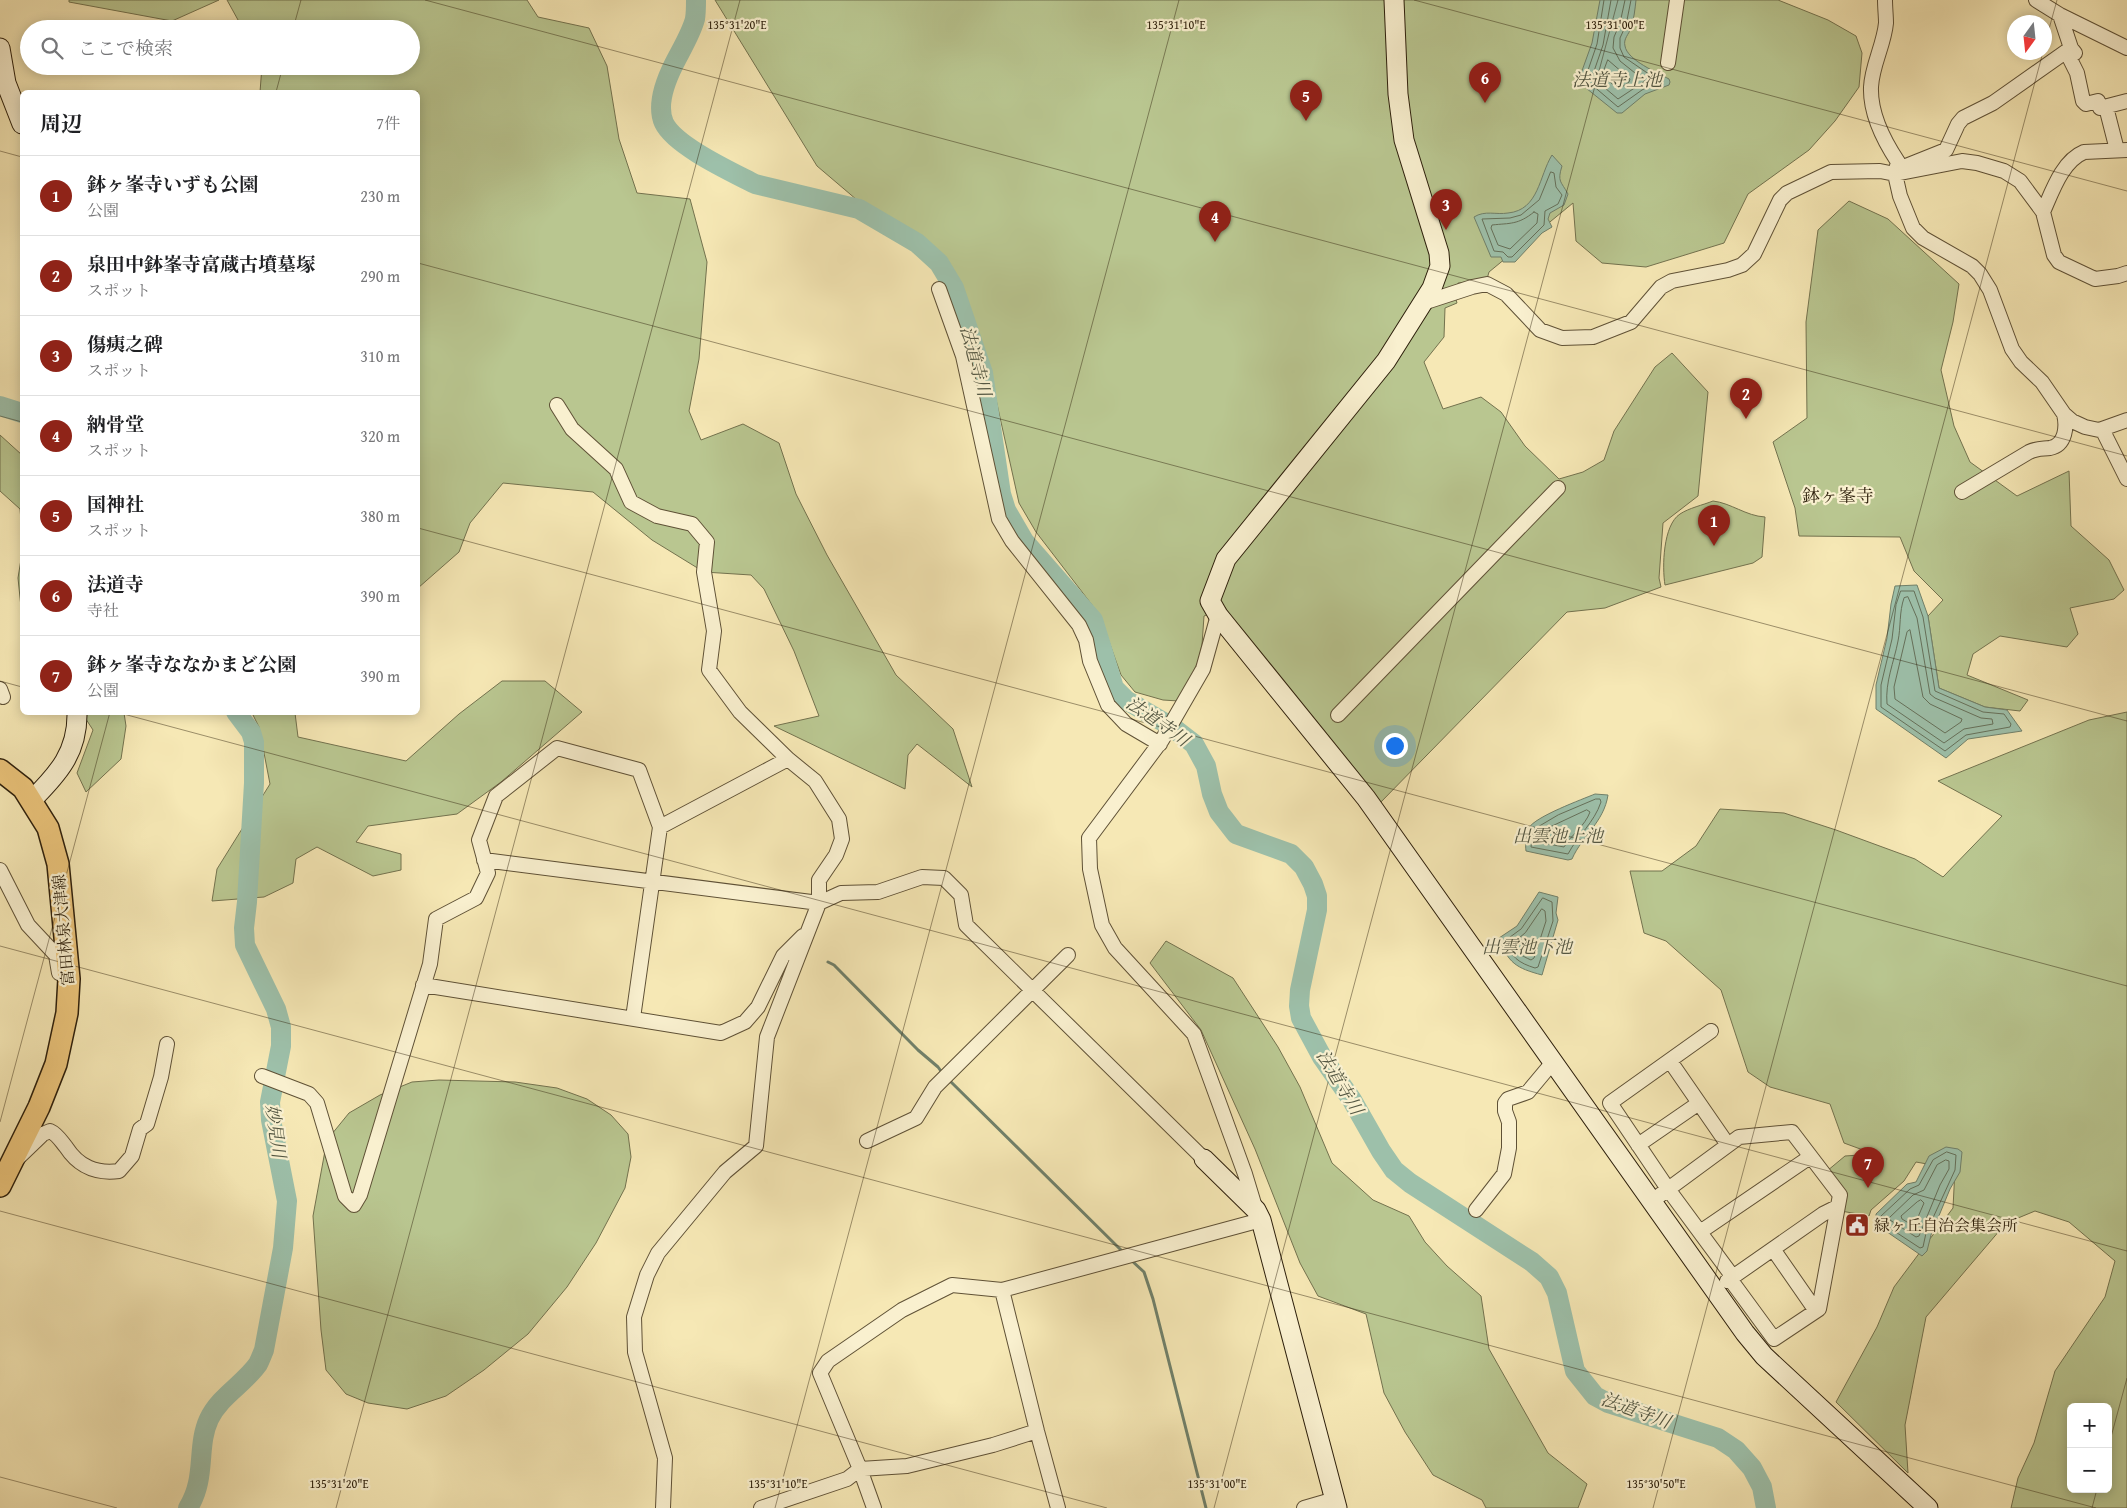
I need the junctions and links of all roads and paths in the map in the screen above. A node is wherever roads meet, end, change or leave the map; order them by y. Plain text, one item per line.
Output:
1 (1394, 0) edge
2 (1677, 0) edge
3 (1885, 0) edge
4 (2036, 0) edge
5 (2060, 15) junction
6 (0, 48) edge
7 (2071, 48) junction
8 (2127, 48) edge
9 (1668, 64) dead end
10 (2127, 101) edge
11 (2106, 107) junction
12 (20, 119) edge
13 (2122, 150) edge
14 (1897, 171) junction
15 (2043, 212) junction
16 (2127, 273) edge
17 (938, 289) dead end
18 (1423, 303) junction
19 (557, 405) dead end
20 (2064, 414) junction
21 (2127, 420) edge
22 (2102, 429) junction
23 (2127, 479) edge
24 (1558, 488) dead end
25 (1962, 492) dead end
26 (1218, 615) junction
27 (77, 715) edge
28 (1338, 715) dead end
29 (1161, 742) junction
30 (788, 759) junction
31 (0, 770) edge
32 (32, 800) junction
33 (660, 827) junction
34 (484, 860) junction
35 (0, 870) edge
36 (652, 880) junction
37 (819, 903) junction
38 (808, 930) junction
39 (1068, 955) dead end
40 (69, 985) junction
41 (423, 985) junction
42 (1032, 989) junction
43 (633, 1018) junction
44 (1711, 1031) dead end
45 (167, 1044) dead end
46 (1670, 1061) junction
47 (1553, 1062) junction
48 (262, 1076) dead end
49 (1699, 1103) junction
50 (867, 1141) dead end
51 (1638, 1145) junction
52 (1728, 1145) junction
53 (1810, 1157) junction
54 (1204, 1159) joint
55 (11, 1164) junction
56 (0, 1186) edge
57 (1668, 1189) junction
58 (1652, 1202) junction
59 (1837, 1207) junction
60 (1476, 1210) dead end
61 (1258, 1215) junction
62 (1700, 1232) junction
63 (1773, 1249) junction
64 (1732, 1278) junction
65 (1002, 1290) junction
66 (1714, 1290) junction
67 (1816, 1311) junction
68 (1037, 1431) junction
69 (860, 1469) junction
70 (1336, 1504) edge
71 (663, 1508) edge
72 (761, 1508) edge
73 (874, 1508) edge
74 (1058, 1508) edge
75 (1304, 1508) edge
76 (1928, 1508) edge

1 - 18 street
2 - 9 street
3 - 14 street
4 - 5 street
5 - 7 street
5 - 8 street
6 - 12 street
7 - 11 street
7 - 14 street
10 - 11 street
11 - 13 street
13 - 15 street
14 - 15 street
14 - 18 street
14 - 20 street
15 - 16 street
17 - 29 street
18 - 26 street
19 - 30 street
20 - 22 street
20 - 25 street
21 - 22 street
22 - 23 street
24 - 28 street
26 - 29 street
26 - 47 street
27 - 32 street
29 - 61 street
30 - 33 street
30 - 37 street
31 - 32 main road, 富田林泉大津線
32 - 40 main road, 富田林泉大津線
33 - 34 street
33 - 36 street
34 - 36 street
34 - 41 street
35 - 40 street
36 - 37 street
36 - 43 street
37 - 38 street
37 - 42 street
38 - 43 street
38 - 71 street
39 - 42 street
40 - 55 main road, 富田林泉大津線
41 - 43 street
41 - 48 street
42 - 50 street
42 - 54 street
44 - 46 street
45 - 55 street
46 - 49 street
46 - 51 street
47 - 58 street
47 - 60 street
49 - 51 street
49 - 52 street
51 - 57 street
52 - 53 street
52 - 57 street
53 - 59 street
53 - 62 street
54 - 61 street
55 - 56 main road, 富田林泉大津線
57 - 58 street
57 - 62 street
58 - 66 street
59 - 63 street
59 - 67 street
61 - 65 street
61 - 70 street
62 - 64 street
63 - 64 street
63 - 67 street
64 - 66 street
64 - 67 street
65 - 68 street
65 - 69 street
66 - 76 street
68 - 69 street
68 - 74 street
69 - 72 street
69 - 73 street
70 - 75 street

